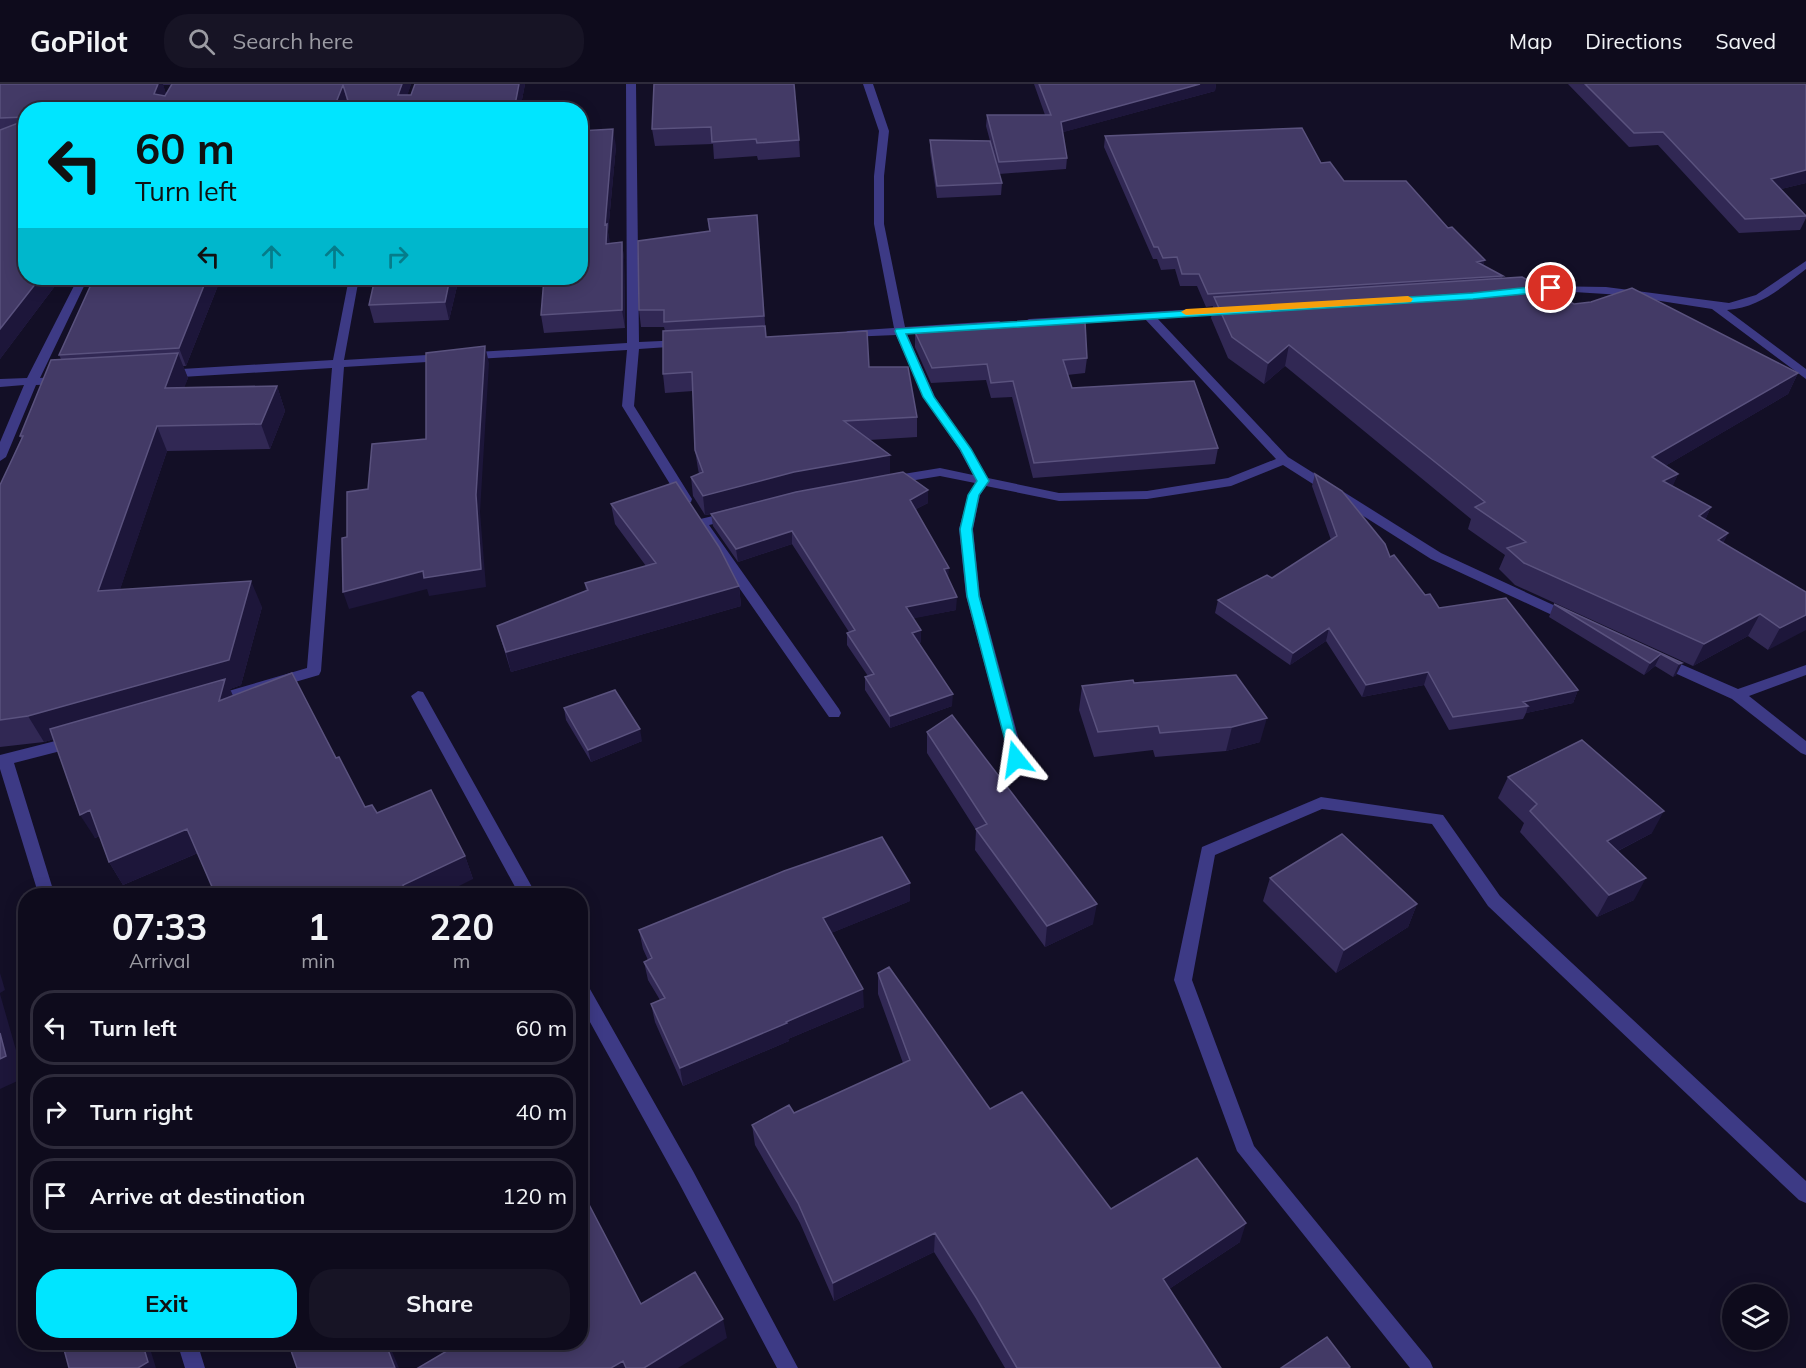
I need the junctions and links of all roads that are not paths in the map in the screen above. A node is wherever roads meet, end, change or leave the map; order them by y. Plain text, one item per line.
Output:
1 (632, 84) edge
2 (868, 84) edge
3 (1806, 264) edge
4 (80, 285) edge
5 (353, 285) edge
6 (1518, 291) edge
7 (1715, 306) junction
8 (1240, 309) edge
9 (1147, 314) junction
10 (900, 331) junction
11 (830, 335) edge
12 (691, 343) edge
13 (633, 346) junction
14 (338, 363) junction
15 (150, 375) edge
16 (1806, 375) edge
17 (79, 379) edge
18 (32, 381) junction
19 (0, 383) edge
20 (0, 457) edge
21 (1284, 460) junction
22 (983, 481) junction
23 (875, 483) edge
24 (743, 512) edge
25 (701, 523) junction
26 (1584, 624) edge
27 (1646, 653) edge
28 (1806, 670) edge
29 (1737, 695) junction
30 (418, 696) dead end
31 (203, 705) edge
32 (834, 713) dead end
33 (92, 738) edge
34 (1806, 749) edge
35 (1016, 759) dead end
36 (2, 760) edge
37 (44, 888) edge
38 (525, 888) edge
39 (588, 1001) edge
40 (1806, 1194) edge
41 (189, 1350) edge
42 (195, 1368) edge
43 (788, 1368) edge
44 (1423, 1368) edge

1 - 13 street
2 - 10 street
3 - 7 street
4 - 18 street
5 - 14 street
6 - 7 street
7 - 16 street
8 - 9 street
9 - 10 street
9 - 21 street
10 - 11 street
10 - 22 street
12 - 13 street
13 - 14 street
13 - 25 street
14 - 15 street
14 - 31 street
17 - 18 street
18 - 19 street
18 - 20 street
21 - 22 street
21 - 26 street
22 - 23 street
22 - 35 street
24 - 25 street
25 - 32 street
27 - 29 street
28 - 29 street
29 - 34 street
30 - 38 street
33 - 36 street
36 - 37 street
39 - 43 street
40 - 44 street
41 - 42 street

